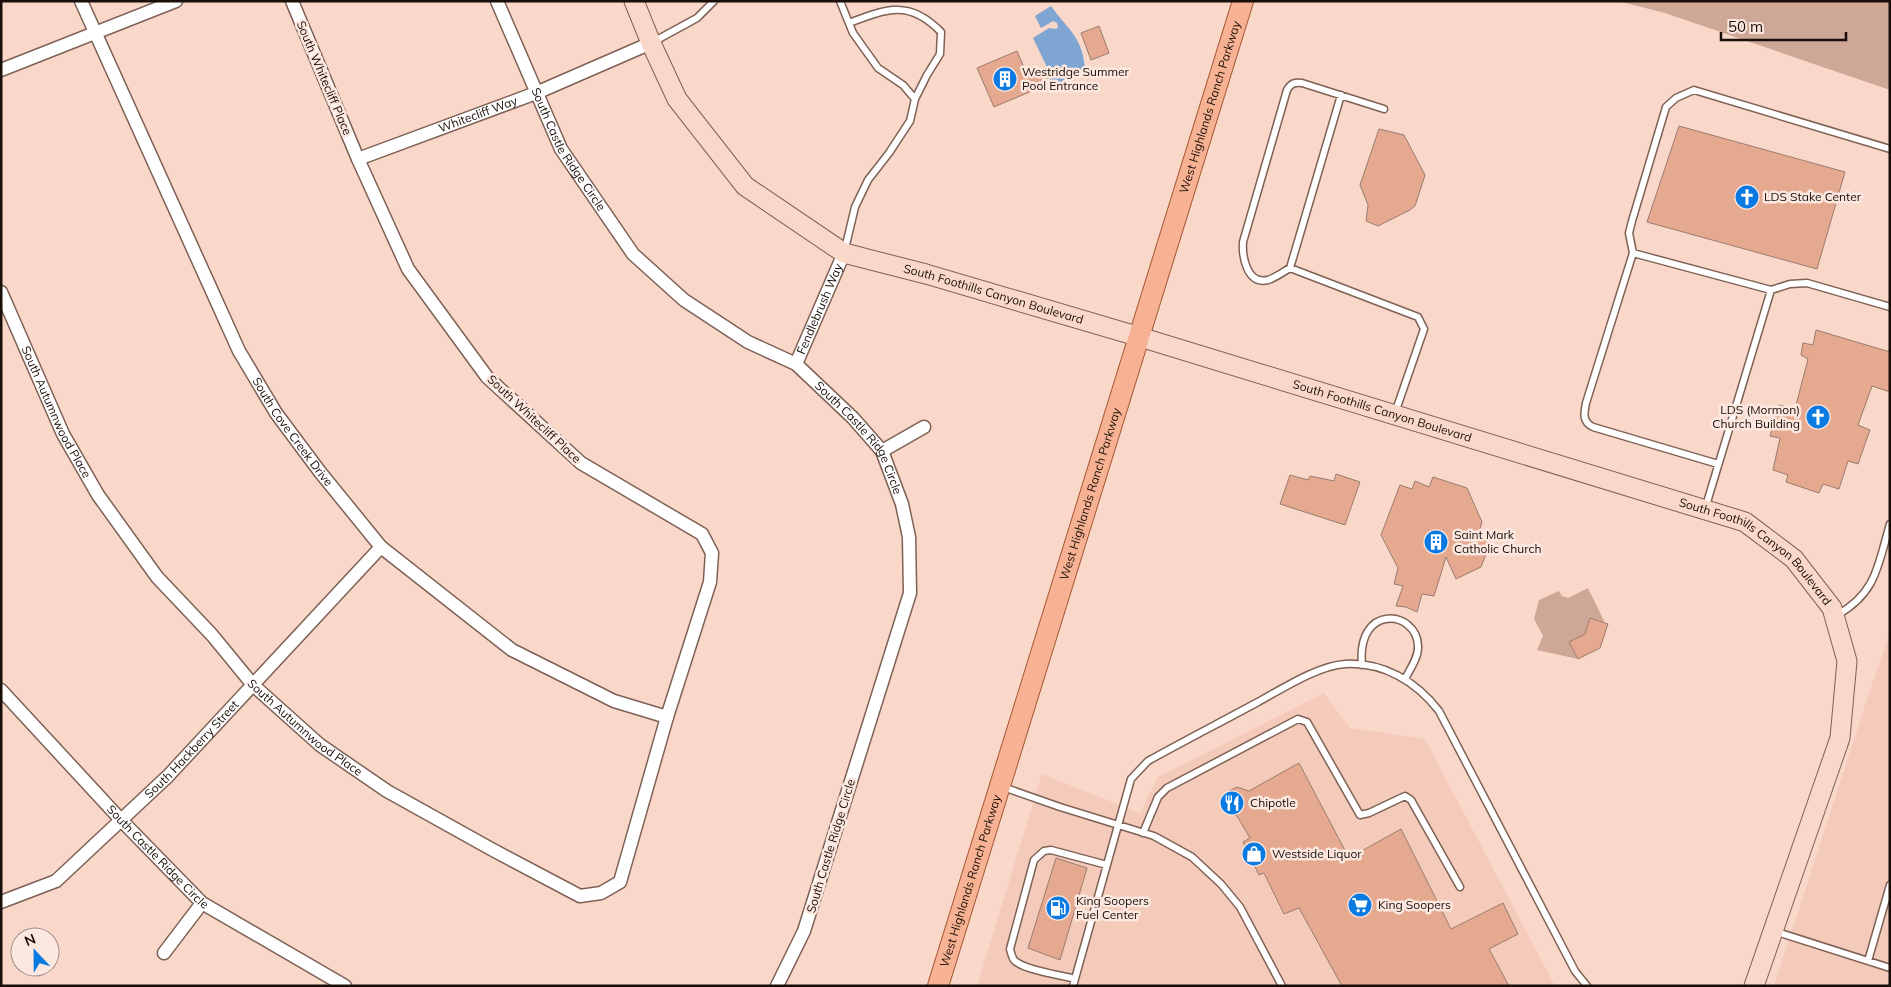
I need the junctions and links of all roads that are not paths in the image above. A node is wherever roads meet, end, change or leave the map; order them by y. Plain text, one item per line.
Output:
1 (81, 1) edge
2 (176, 1) edge
3 (292, 1) edge
4 (497, 1) edge
5 (634, 1) edge
6 (714, 1) edge
7 (840, 1) edge
8 (1243, 1) edge
9 (849, 23) junction
10 (94, 33) junction
11 (651, 43) junction
12 (1, 70) edge
13 (536, 93) junction
14 (1341, 95) junction
15 (914, 99) junction
16 (1384, 109) dead end
17 (1890, 149) edge
18 (358, 159) junction
19 (844, 253) junction
20 (1633, 254) junction
21 (1290, 268) junction
22 (1771, 290) junction
23 (1, 292) edge
24 (1890, 308) edge
25 (1140, 337) junction
26 (796, 364) junction
27 (1394, 415) junction
28 (924, 427) dead end
29 (882, 451) junction
30 (1718, 464) junction
31 (1705, 510) junction
32 (1890, 524) edge
33 (381, 547) junction
34 (1834, 617) junction
35 (1362, 665) junction
36 (1405, 679) junction
37 (253, 685) junction
38 (1, 690) edge
39 (667, 717) junction
40 (1000, 786) junction
41 (120, 820) junction
42 (1118, 825) junction
43 (1143, 833) junction
44 (1107, 865) junction
45 (1890, 885) edge
46 (1460, 887) dead end
47 (1, 902) edge
48 (202, 903) junction
49 (1773, 931) junction
50 (164, 953) dead end
51 (1868, 961) junction
52 (1890, 968) edge
53 (1074, 982) edge
54 (345, 986) edge
55 (777, 986) edge
56 (938, 986) edge
57 (1282, 986) edge
58 (1587, 986) edge
59 (1754, 986) edge

1 - 10 street, South Cove Creek Drive
2 - 10 street
3 - 18 street, South Whitecliff Place
4 - 13 street, South Castle Ridge Circle
5 - 11 street, South Foothills Canyon Boulevard
6 - 11 lane
7 - 9 lane
8 - 25 main road, West Highlands Ranch Parkway
9 - 15 lane
9 - 15 lane
10 - 12 street
10 - 33 street, South Cove Creek Drive
11 - 13 street, Whitecliff Way
11 - 19 street, South Foothills Canyon Boulevard
13 - 18 street, Whitecliff Way
13 - 26 street, South Castle Ridge Circle
14 - 16 lane
14 - 21 lane
14 - 21 lane
15 - 19 lane
17 - 20 lane
18 - 39 street, South Whitecliff Place
19 - 25 street, South Foothills Canyon Boulevard
19 - 26 street, Fendlebrush Way
20 - 22 lane
20 - 30 lane
21 - 27 lane
22 - 24 lane
22 - 30 lane
23 - 37 street, South Autumnwood Place
25 - 27 street, South Foothills Canyon Boulevard
25 - 40 main road, West Highlands Ranch Parkway
26 - 29 street, South Castle Ridge Circle
27 - 31 street, South Foothills Canyon Boulevard
28 - 29 street
29 - 55 street, South Castle Ridge Circle
30 - 31 lane
31 - 34 street, South Foothills Canyon Boulevard
32 - 34 lane
33 - 37 street, South Hackberry Street
33 - 39 street, South Cove Creek Drive
34 - 49 street, South Foothills Canyon Boulevard
35 - 36 lane
35 - 36 lane
35 - 42 lane
36 - 58 lane
37 - 39 street, South Autumnwood Place
37 - 41 street, South Hackberry Street
38 - 41 street, South Castle Ridge Circle
40 - 42 lane
40 - 56 main road, West Highlands Ranch Parkway
41 - 47 street, South Hackberry Street
41 - 48 street, South Castle Ridge Circle
42 - 43 lane
42 - 44 lane
43 - 46 lane
43 - 57 lane
44 - 53 lane
44 - 53 lane
45 - 51 lane
48 - 50 street
48 - 54 street, South Castle Ridge Circle
49 - 51 lane
49 - 59 street, South Foothills Canyon Boulevard
51 - 52 lane

